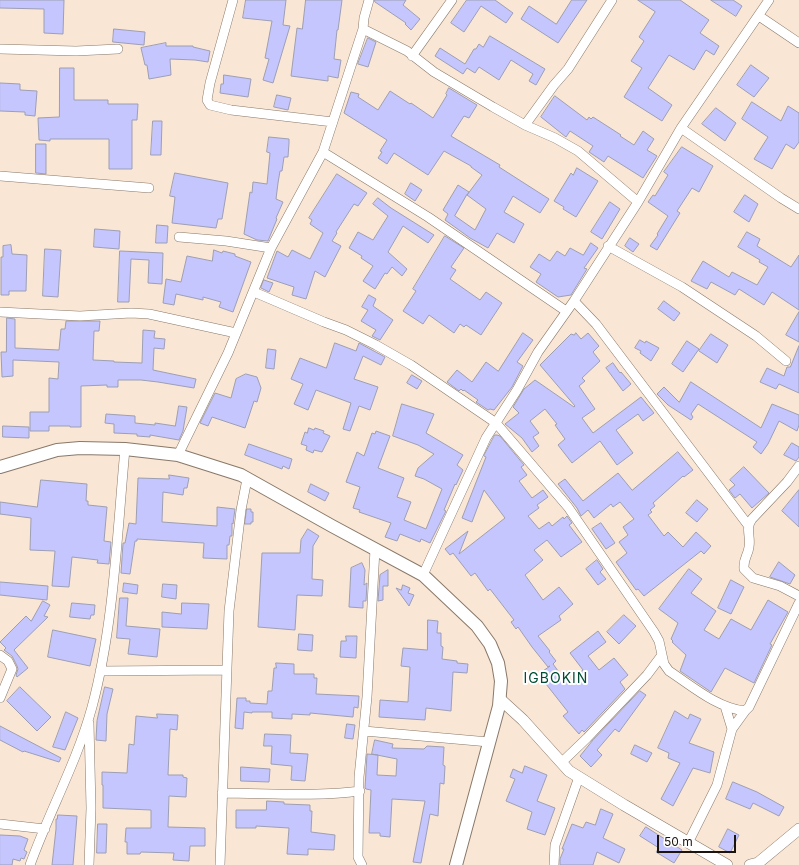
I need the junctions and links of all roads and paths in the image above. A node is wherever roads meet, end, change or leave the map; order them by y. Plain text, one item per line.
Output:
1 (233, 0) edge
2 (369, 0) edge
3 (452, 0) edge
4 (612, 0) edge
5 (769, 0) edge
6 (760, 16) junction
7 (363, 29) junction
8 (799, 43) edge
9 (0, 49) edge
10 (118, 49) dead end
11 (412, 56) junction
12 (333, 122) junction
13 (525, 125) junction
14 (681, 128) junction
15 (323, 152) junction
16 (0, 176) edge
17 (149, 188) dead end
18 (638, 202) junction
19 (799, 209) edge
20 (179, 237) dead end
21 (608, 246) junction
22 (271, 248) junction
23 (254, 292) junction
24 (574, 301) junction
25 (566, 311) junction
26 (0, 312) edge
27 (236, 333) junction
28 (786, 361) dead end
29 (496, 423) junction
30 (125, 449) junction
31 (178, 456) junction
32 (799, 466) edge
33 (0, 467) edge
34 (247, 479) junction
35 (748, 525) junction
36 (375, 549) junction
37 (423, 575) junction
38 (799, 596) edge
39 (799, 603) edge
40 (0, 655) edge
41 (662, 655) junction
42 (227, 670) junction
43 (100, 671) junction
44 (0, 698) edge
45 (500, 698) junction
46 (725, 706) junction
47 (745, 711) junction
48 (88, 718) junction
49 (732, 729) junction
50 (364, 731) junction
51 (489, 742) junction
52 (562, 762) junction
53 (579, 778) junction
54 (360, 791) junction
55 (222, 793) junction
56 (0, 824) edge
57 (44, 829) junction
58 (799, 829) edge
59 (688, 843) junction
60 (30, 865) edge
61 (89, 865) edge
62 (220, 865) edge
63 (362, 865) edge
64 (456, 865) edge
65 (554, 865) edge
66 (727, 865) edge
67 (750, 865) edge

1 - 12 street
2 - 7 street
3 - 11 street
4 - 13 street
5 - 6 street
6 - 8 street
6 - 14 street
7 - 11 street
7 - 12 street
9 - 10 street
11 - 13 street
12 - 15 street
13 - 18 street
14 - 18 street
14 - 19 street
15 - 22 street
15 - 25 street
16 - 17 street
18 - 21 street
20 - 22 street
21 - 24 street
21 - 28 street
22 - 23 street
23 - 27 street
23 - 29 street
24 - 25 street
24 - 35 street
25 - 29 street
26 - 27 street
27 - 31 street
29 - 37 street
29 - 41 street
30 - 31 main road
30 - 33 main road
30 - 43 street
31 - 34 main road
32 - 35 street
34 - 36 main road
34 - 42 street
35 - 38 street
36 - 37 main road
36 - 50 street
37 - 45 main road
39 - 47 street
40 - 44 street
41 - 46 street
41 - 52 street
42 - 43 street
42 - 55 street
43 - 48 street
45 - 51 main road
45 - 52 street
46 - 47 street
46 - 49 street
47 - 49 street
48 - 57 street
48 - 61 street
49 - 59 street
50 - 51 street
50 - 54 street
51 - 64 main road
52 - 53 street
53 - 59 street
53 - 65 street
54 - 55 street
54 - 63 street
55 - 62 street
56 - 57 street
57 - 60 street
58 - 67 street
59 - 66 street

